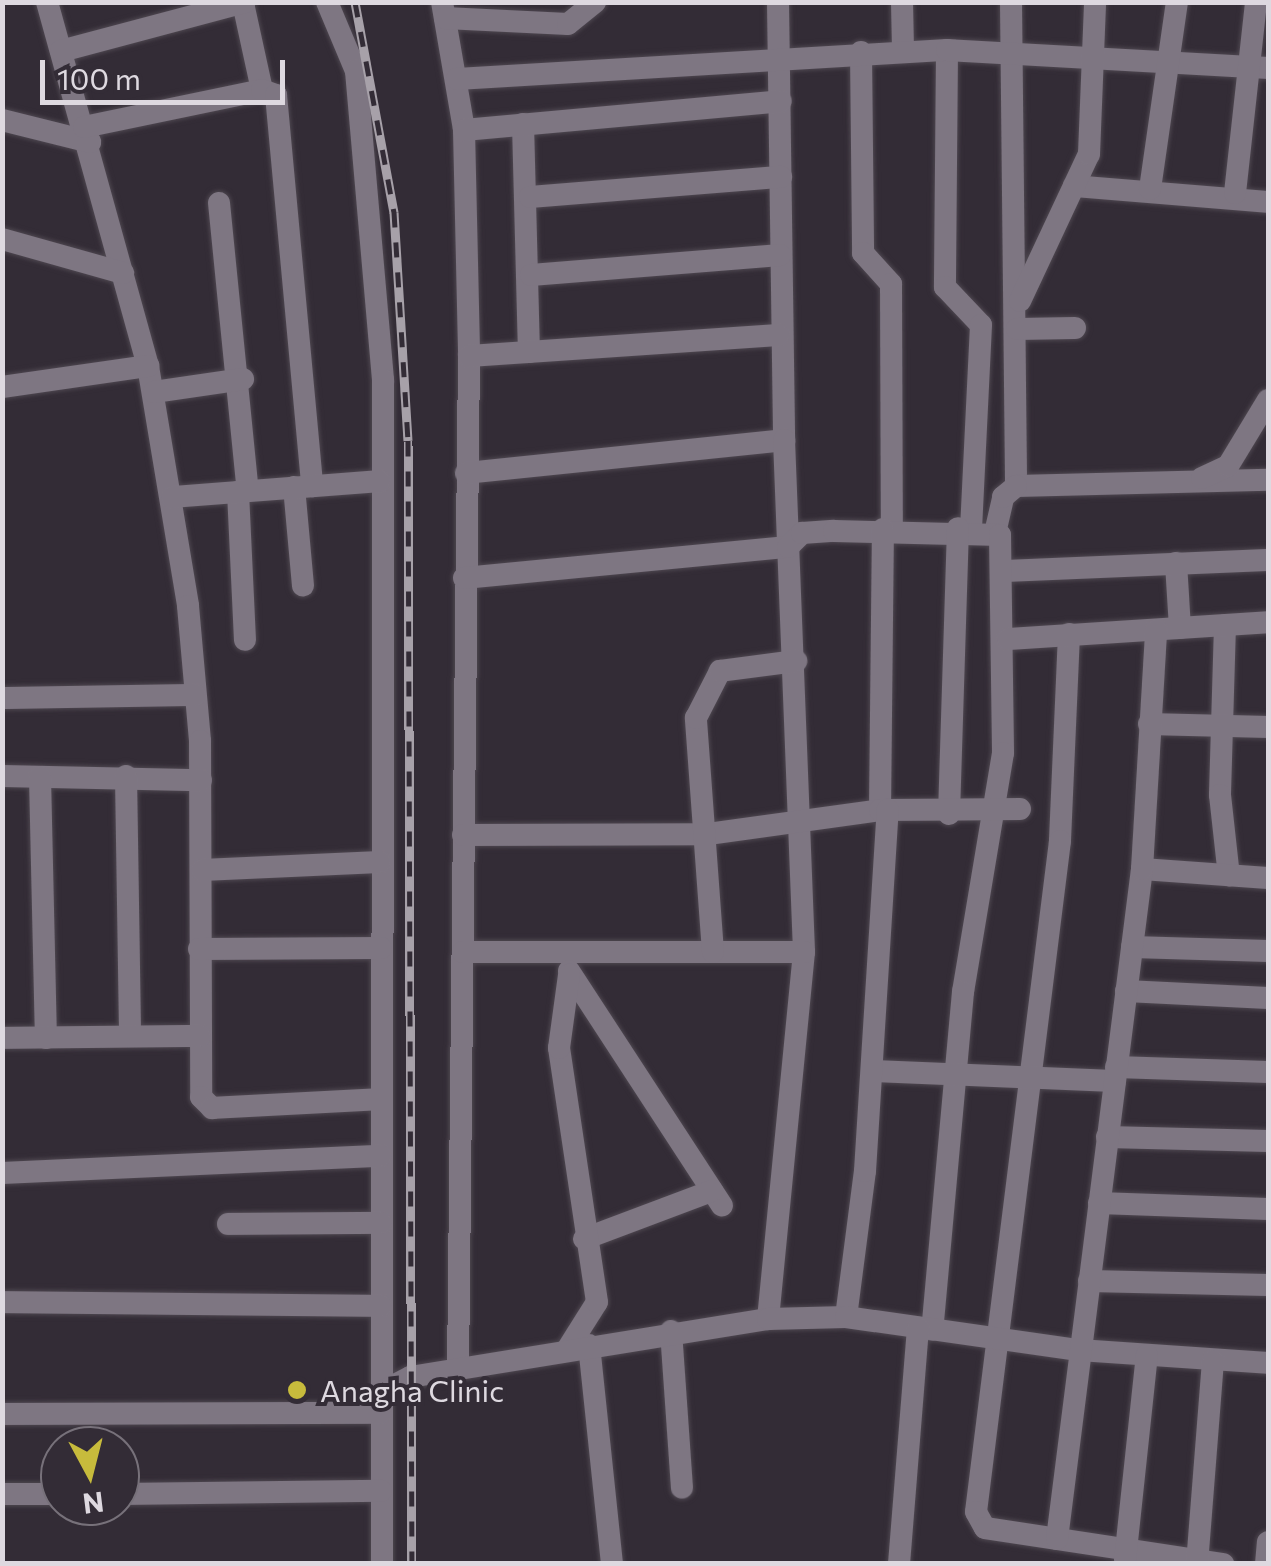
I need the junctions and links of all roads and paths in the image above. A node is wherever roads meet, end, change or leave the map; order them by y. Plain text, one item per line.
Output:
1 (47, 2) edge
2 (327, 2) edge
3 (596, 2) edge
4 (778, 2) edge
5 (902, 2) edge
6 (1011, 2) edge
7 (1095, 2) edge
8 (1178, 2) edge
9 (1256, 2) edge
10 (244, 3) edge
11 (444, 10) edge
12 (61, 50) junction
13 (948, 50) junction
14 (904, 51) junction
15 (861, 52) junction
16 (781, 54) junction
17 (1012, 54) junction
18 (1094, 58) junction
19 (1169, 62) junction
20 (1260, 68) edge
21 (457, 78) junction
22 (262, 90) junction
23 (781, 100) junction
24 (2, 120) edge
25 (523, 124) junction
26 (464, 130) junction
27 (87, 134) junction
28 (781, 177) junction
29 (1074, 186) junction
30 (1150, 188) junction
31 (1235, 193) junction
32 (530, 197) junction
33 (1268, 202) edge
34 (219, 203) dead end
35 (2, 240) edge
36 (780, 254) junction
37 (123, 273) junction
38 (532, 275) junction
39 (1016, 319) junction
40 (1075, 328) dead end
41 (778, 334) junction
42 (529, 352) junction
43 (468, 356) junction
44 (148, 366) junction
45 (243, 378) junction
46 (2, 387) edge
47 (154, 392) junction
48 (1268, 400) edge
49 (784, 440) junction
50 (466, 473) junction
51 (379, 480) junction
52 (1268, 480) edge
53 (1193, 483) junction
54 (1016, 486) junction
55 (303, 487) junction
56 (243, 491) junction
57 (172, 497) junction
58 (888, 528) junction
59 (965, 528) junction
60 (995, 532) junction
61 (788, 547) junction
62 (1268, 560) edge
63 (1176, 562) junction
64 (1004, 571) junction
65 (464, 578) junction
66 (302, 586) dead end
67 (1268, 622) edge
68 (1225, 625) junction
69 (1180, 628) junction
70 (1156, 630) junction
71 (1069, 634) junction
72 (1008, 639) junction
73 (245, 640) dead end
74 (796, 662) junction
75 (195, 695) junction
76 (2, 698) edge
77 (1149, 724) junction
78 (1219, 726) junction
79 (1268, 727) edge
80 (2, 776) edge
81 (126, 776) junction
82 (40, 777) junction
83 (201, 780) junction
84 (1020, 808) dead end
85 (884, 810) junction
86 (988, 811) junction
87 (949, 814) junction
88 (804, 827) junction
89 (708, 834) junction
90 (463, 835) junction
91 (380, 862) junction
92 (202, 870) junction
93 (1142, 870) junction
94 (1230, 876) junction
95 (1268, 878) edge
96 (1132, 947) junction
97 (381, 948) junction
98 (199, 950) junction
99 (568, 950) junction
100 (1268, 951) edge
101 (464, 952) junction
102 (713, 952) junction
103 (804, 952) junction
104 (569, 976) junction
105 (1126, 990) junction
106 (1268, 998) edge
107 (130, 1035) junction
108 (200, 1036) junction
109 (2, 1038) edge
110 (46, 1038) junction
111 (873, 1071) junction
112 (1268, 1072) edge
113 (1115, 1074) junction
114 (954, 1075) junction
115 (1033, 1077) junction
116 (381, 1099) junction
117 (1108, 1137) junction
118 (1268, 1140) edge
119 (382, 1156) junction
120 (2, 1173) edge
121 (1099, 1203) junction
122 (1268, 1209) edge
123 (381, 1223) junction
124 (228, 1224) dead end
125 (584, 1239) junction
126 (1089, 1281) junction
127 (1268, 1285) edge
128 (2, 1302) edge
129 (381, 1306) junction
130 (846, 1317) junction
131 (768, 1319) junction
132 (925, 1329) junction
133 (671, 1332) junction
134 (994, 1338) junction
135 (579, 1347) junction
136 (1079, 1350) junction
137 (1147, 1356) junction
138 (1213, 1361) junction
139 (1268, 1363) edge
140 (458, 1369) junction
141 (379, 1404) junction
142 (2, 1414) edge
143 (682, 1488) dead end
144 (381, 1491) junction
145 (2, 1494) edge
146 (40, 1494) edge
147 (140, 1494) edge
148 (1057, 1539) junction
149 (1268, 1542) edge
150 (1126, 1556) edge
151 (1197, 1562) edge
152 (382, 1564) edge
153 (612, 1564) edge
154 (899, 1564) edge
155 (1223, 1564) edge
156 (1266, 1564) edge

1 - 12 street
2 - 51 street
3 - 11 street
4 - 16 street
5 - 14 street
6 - 17 street
7 - 18 street
8 - 19 street
9 - 20 street
10 - 12 street
10 - 22 street
11 - 21 street
12 - 27 street
13 - 14 street
13 - 17 street
13 - 59 street
14 - 15 street
15 - 16 street
15 - 58 street
16 - 21 street
16 - 23 street
17 - 18 street
17 - 39 street
18 - 19 street
18 - 29 street
19 - 20 street
19 - 30 street
20 - 31 street
21 - 26 street
22 - 27 street
22 - 55 street
23 - 25 street
23 - 28 street
24 - 27 street
25 - 26 street
25 - 32 street
26 - 43 street
27 - 37 street
28 - 32 street
28 - 36 street
29 - 30 street
29 - 39 street
30 - 31 street
31 - 33 street
32 - 38 street
34 - 45 street
35 - 37 street
36 - 38 street
36 - 41 street
37 - 44 street
38 - 42 street
39 - 40 street
39 - 54 street
41 - 42 street
41 - 49 street
42 - 43 street
43 - 50 street
44 - 46 street
44 - 47 street
45 - 47 street
45 - 56 street
47 - 57 street
48 - 53 street
49 - 50 street
49 - 61 street
50 - 65 street
51 - 55 street
51 - 91 street
52 - 53 street
53 - 54 street
54 - 60 street
55 - 56 street
55 - 66 street
56 - 57 street
56 - 73 street
57 - 75 street
58 - 59 street
58 - 61 street
58 - 85 street
59 - 60 street
59 - 87 street
60 - 64 street
61 - 65 street
61 - 74 street
62 - 63 street
63 - 64 street
63 - 69 street
64 - 72 street
65 - 90 street
67 - 68 street
68 - 69 street
68 - 78 street
69 - 70 street
70 - 71 street
70 - 77 street
71 - 72 street
71 - 115 street
72 - 86 street
74 - 88 street
74 - 89 street
75 - 76 street
75 - 83 street
77 - 78 street
77 - 93 street
78 - 79 street
78 - 94 street
80 - 82 street
81 - 82 street
81 - 83 street
81 - 107 street
82 - 110 street
83 - 92 street
84 - 86 street
85 - 87 street
85 - 88 street
85 - 111 street
86 - 87 street
86 - 114 street
88 - 89 street
88 - 103 street
89 - 90 street
89 - 102 street
90 - 101 street
91 - 92 street
91 - 97 street
92 - 98 street
93 - 94 street
93 - 96 street
94 - 95 street
96 - 100 street
96 - 105 street
97 - 98 street
97 - 116 street
98 - 108 street
99 - 101 street
99 - 102 street
99 - 104 street
101 - 140 street
102 - 103 street
103 - 131 street
104 - 125 street
104 - 125 street
105 - 106 street
105 - 113 street
107 - 108 street
107 - 110 street
108 - 116 street
109 - 110 street
111 - 114 street
111 - 130 street
112 - 113 street
113 - 115 street
113 - 117 street
114 - 115 street
114 - 132 street
115 - 134 street
116 - 119 street
117 - 118 street
117 - 121 street
119 - 120 street
119 - 123 street
121 - 122 street
121 - 126 street
123 - 124 street
123 - 129 street
125 - 135 street
126 - 127 street
126 - 136 street
128 - 129 street
129 - 141 street
130 - 131 street
130 - 132 street
131 - 133 street
132 - 134 street
132 - 154 street
133 - 135 street
133 - 143 street
134 - 136 street
134 - 148 street
135 - 140 street
135 - 153 street
136 - 137 street
136 - 148 street
137 - 138 street
137 - 150 street
138 - 139 street
138 - 151 street
140 - 141 street
141 - 142 street
141 - 144 street
144 - 147 street
144 - 152 street
145 - 146 street
148 - 150 street
149 - 156 street
150 - 151 street
151 - 155 street

